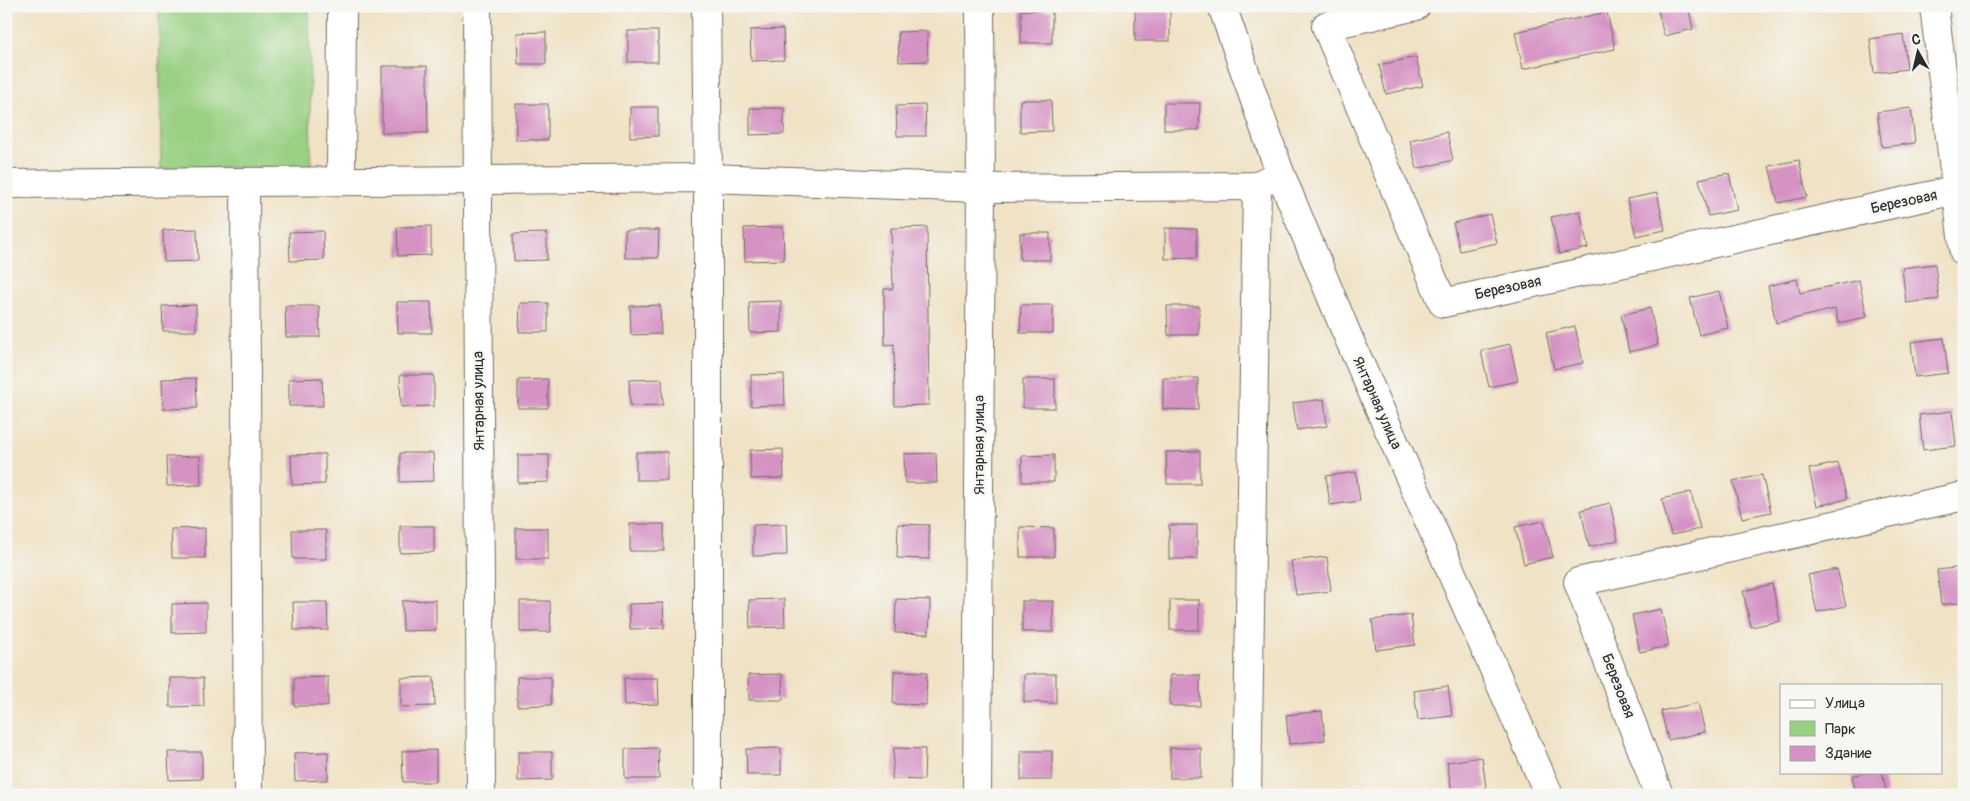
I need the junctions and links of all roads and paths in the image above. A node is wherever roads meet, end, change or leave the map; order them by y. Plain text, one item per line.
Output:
1 (342, 6) edge
2 (477, 6) edge
3 (706, 6) edge
4 (980, 6) edge
5 (1222, 6) edge
6 (1416, 6) edge
7 (1934, 6) edge
8 (1280, 172) junction
9 (708, 178) junction
10 (477, 180) junction
11 (341, 181) junction
12 (245, 182) junction
13 (6, 184) edge
14 (1257, 186) junction
15 (981, 188) junction
16 (1956, 190) junction
17 (1964, 252) edge
18 (1964, 496) edge
19 (248, 795) edge
20 (482, 795) edge
21 (708, 795) edge
22 (977, 795) edge
23 (1247, 795) edge
24 (1547, 795) edge
25 (1659, 795) edge

1 - 11 street
2 - 10 street, Янтарная улица
3 - 9 street
4 - 15 street, Янтарная улица
5 - 8 street, Янтарная улица
6 - 16 street, Березовая
7 - 16 street, Березовая
8 - 14 street
8 - 24 street, Янтарная улица
9 - 10 street
9 - 15 street
9 - 21 street
10 - 11 street
10 - 20 street, Янтарная улица
11 - 12 street
12 - 13 street
12 - 19 street
14 - 15 street
14 - 23 street
15 - 22 street, Янтарная улица
16 - 17 street, Березовая
18 - 25 street, Березовая

